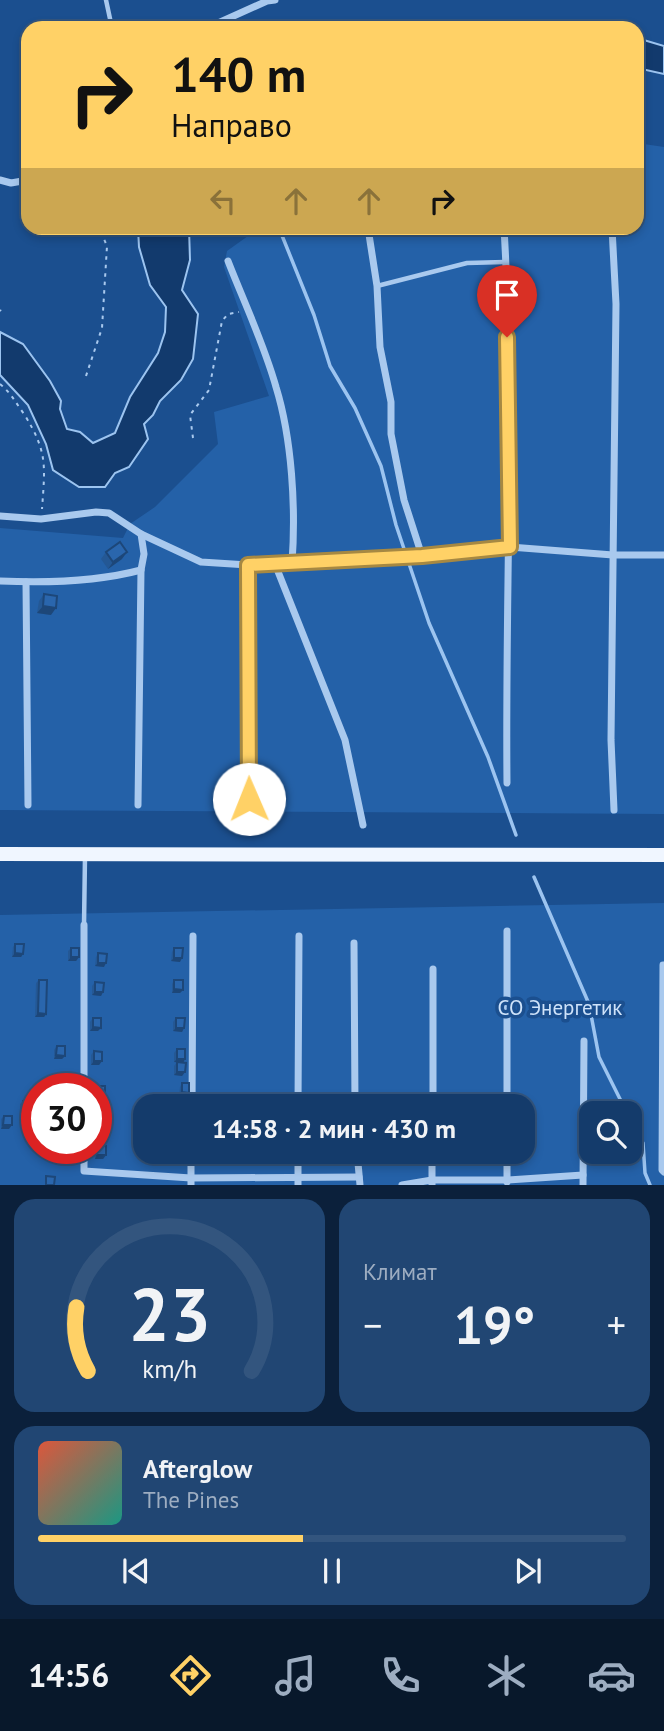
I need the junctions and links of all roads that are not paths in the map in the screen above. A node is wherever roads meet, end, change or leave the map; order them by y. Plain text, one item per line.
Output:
1 (106, 0) edge
2 (275, 0) edge
3 (110, 21) edge
4 (223, 21) edge
5 (0, 180) edge
6 (21, 181) edge
7 (369, 235) edge
8 (504, 235) edge
9 (612, 235) edge
10 (228, 261) dead end
11 (506, 262) junction
12 (377, 286) junction
13 (0, 516) edge
14 (141, 534) junction
15 (510, 547) junction
16 (613, 555) junction
17 (664, 555) edge
18 (422, 556) junction
19 (292, 563) junction
20 (275, 564) junction
21 (248, 565) junction
22 (141, 570) junction
23 (0, 581) edge
24 (26, 582) junction
25 (507, 783) dead end
26 (249, 799) dead end
27 (28, 805) dead end
28 (138, 805) dead end
29 (614, 810) dead end
30 (363, 825) dead end
31 (85, 852) junction
32 (0, 854) edge
33 (664, 855) edge
34 (84, 925) joint
35 (506, 931) dead end
36 (193, 936) dead end
37 (299, 936) dead end
38 (354, 943) dead end
39 (663, 965) edge
40 (433, 969) dead end
41 (584, 1041) dead end
42 (84, 1073) edge
43 (192, 1094) edge
44 (298, 1094) edge
45 (355, 1094) edge
46 (433, 1094) edge
47 (507, 1094) edge
48 (84, 1164) edge
49 (191, 1164) edge
50 (432, 1164) edge
51 (507, 1164) edge
52 (664, 1172) edge
53 (583, 1175) junction
54 (298, 1181) edge
55 (359, 1181) edge
56 (191, 1182) edge
57 (432, 1182) edge
58 (507, 1183) edge
59 (402, 1185) edge
60 (583, 1185) edge

1 - 3 lane
2 - 4 street
5 - 6 street
7 - 12 street
8 - 11 street
9 - 16 street
10 - 19 street
11 - 12 lane
11 - 15 street
12 - 18 street
13 - 14 street
14 - 21 street
14 - 22 street
15 - 16 street
15 - 18 street
15 - 25 street
16 - 17 street
16 - 29 street
18 - 19 street
19 - 20 street
20 - 21 street
20 - 30 street
21 - 26 street
22 - 24 street
22 - 28 street
23 - 24 street
24 - 27 street
31 - 32 main road
31 - 33 main road
31 - 34 lane
34 - 42 street
35 - 47 street
36 - 43 street
37 - 44 street
38 - 45 street
39 - 52 street
40 - 46 street
41 - 53 street
48 - 56 street
49 - 56 street
50 - 57 street
51 - 58 street
53 - 58 street
53 - 60 street
54 - 55 street
54 - 56 street
57 - 58 street
57 - 59 street

